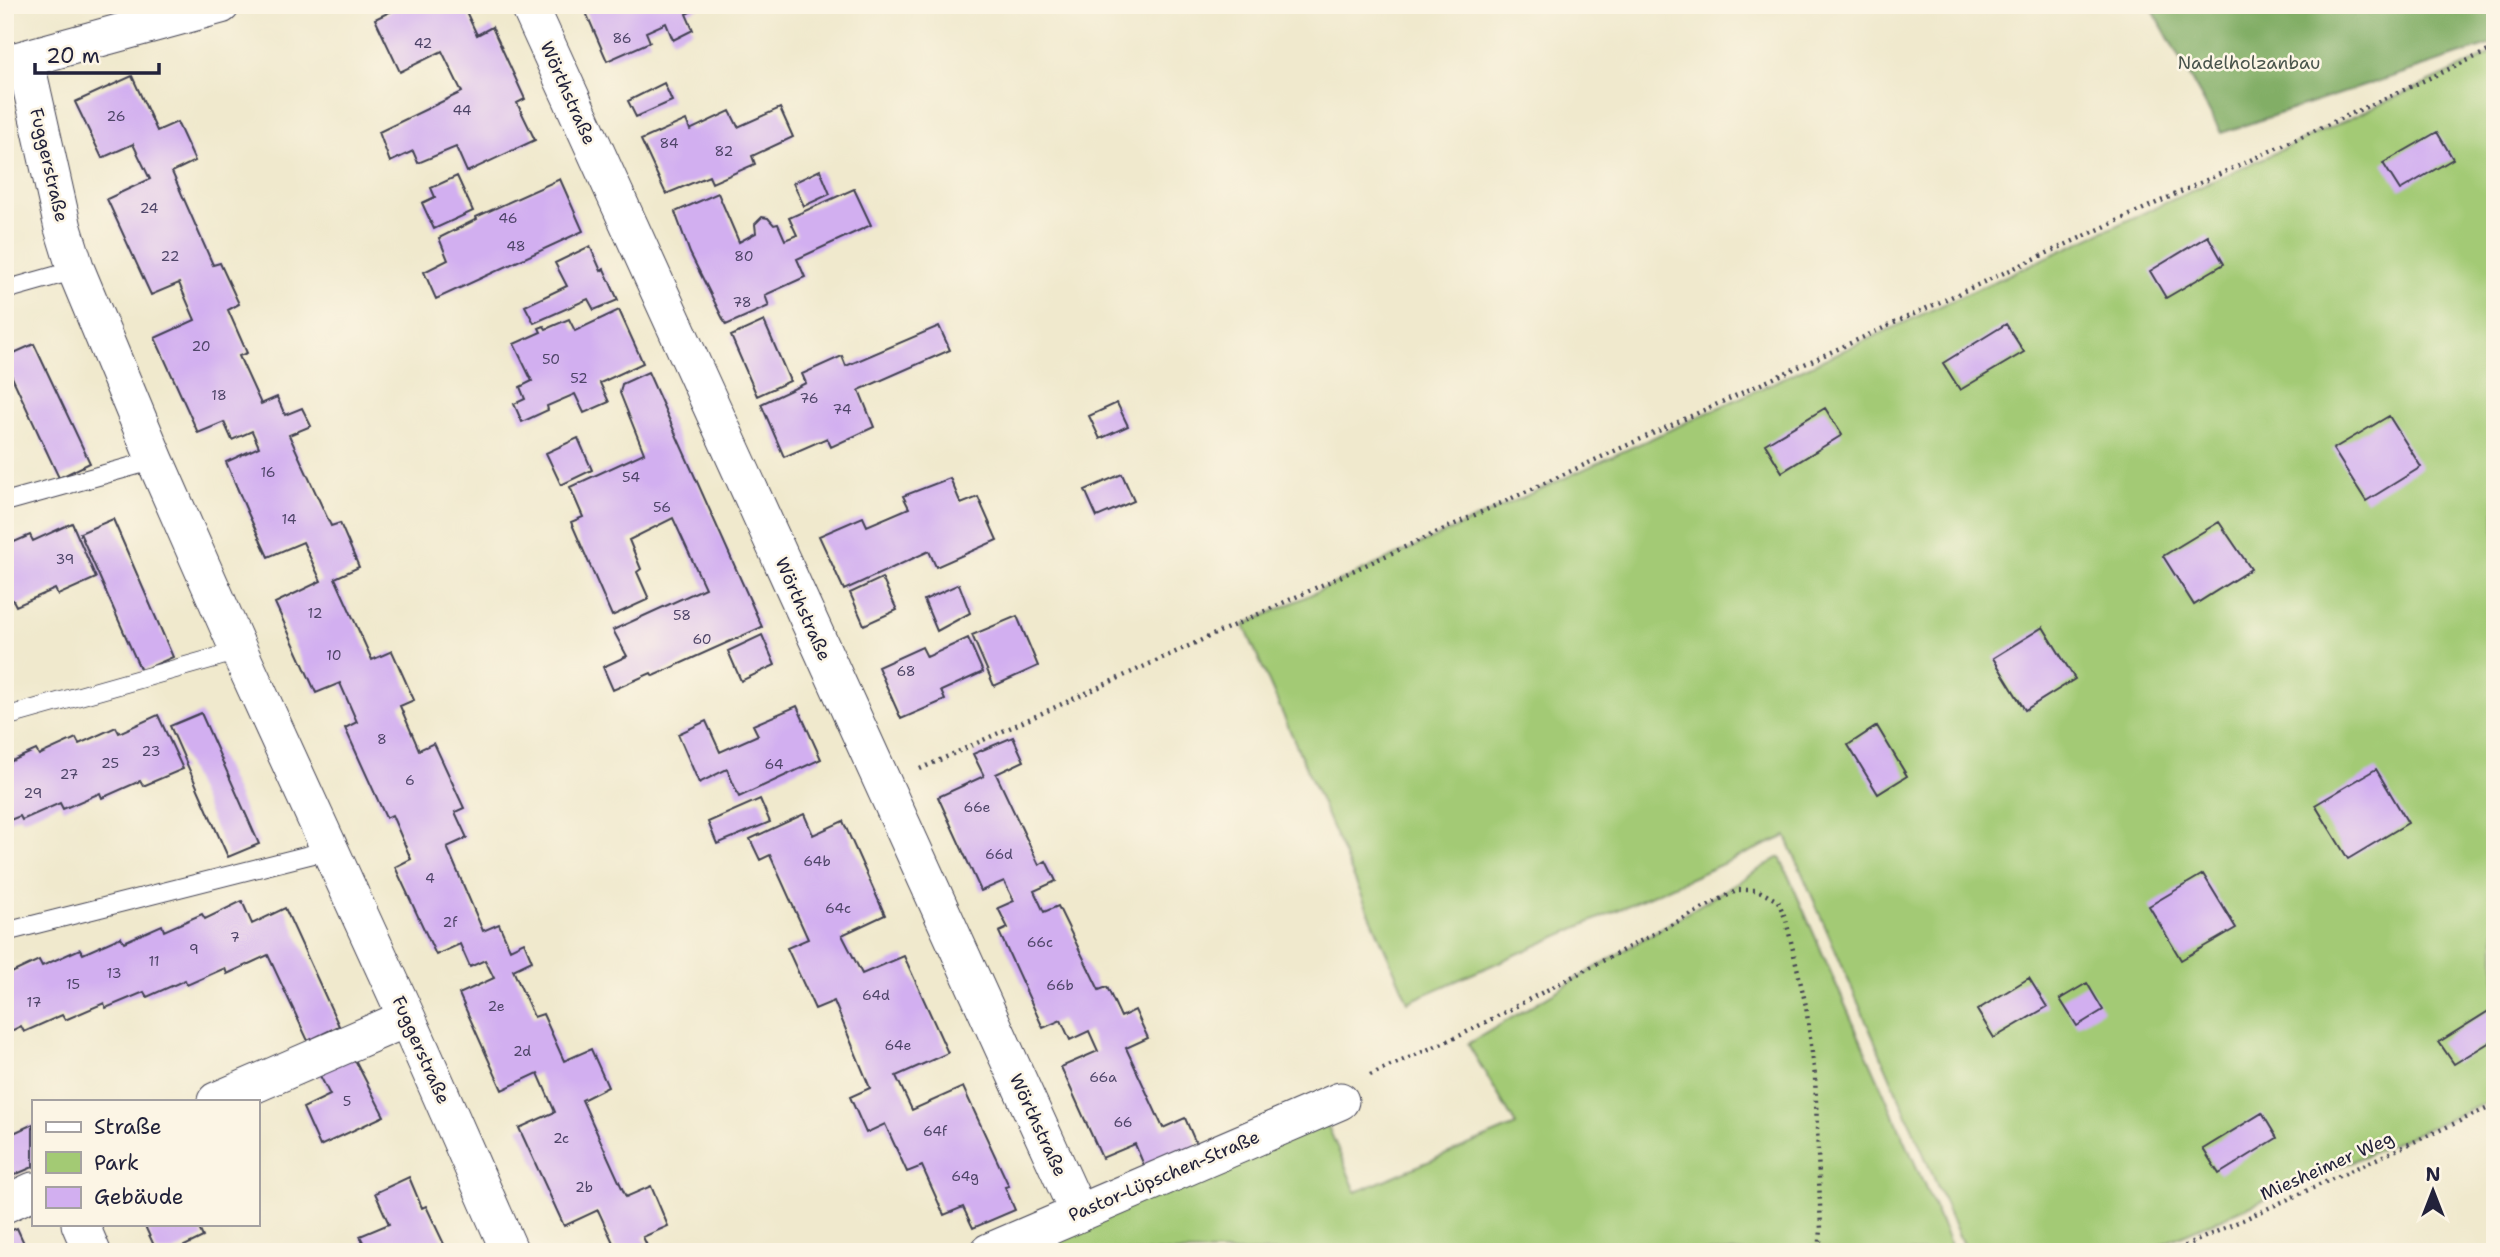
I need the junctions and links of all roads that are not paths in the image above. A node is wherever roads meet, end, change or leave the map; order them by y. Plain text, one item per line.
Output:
1 (221, 5) edge
2 (529, 5) edge
3 (15, 62) edge
4 (76, 270) junction
5 (5, 290) edge
6 (155, 460) junction
7 (5, 502) edge
8 (239, 651) junction
9 (5, 718) edge
10 (329, 850) junction
11 (5, 932) edge
12 (407, 1018) junction
13 (1349, 1091) road end
14 (218, 1100) edge
15 (32, 1191) edge
16 (5, 1204) edge
17 (1078, 1212) junction
18 (81, 1226) edge
19 (92, 1252) edge
20 (510, 1252) edge
21 (989, 1252) edge

1 - 3 street
2 - 17 street, Wörthstraße
3 - 4 street, Fuggerstraße
4 - 5 lane
4 - 6 street, Fuggerstraße
6 - 7 lane
6 - 8 street, Fuggerstraße
8 - 9 lane
8 - 10 street, Fuggerstraße
10 - 11 lane
10 - 12 street, Fuggerstraße
12 - 14 street
12 - 20 street, Fuggerstraße
13 - 17 street, Pastor-Lüpschen-Straße
15 - 16 street
17 - 21 street, Pastor-Lüpschen-Straße
18 - 19 street

